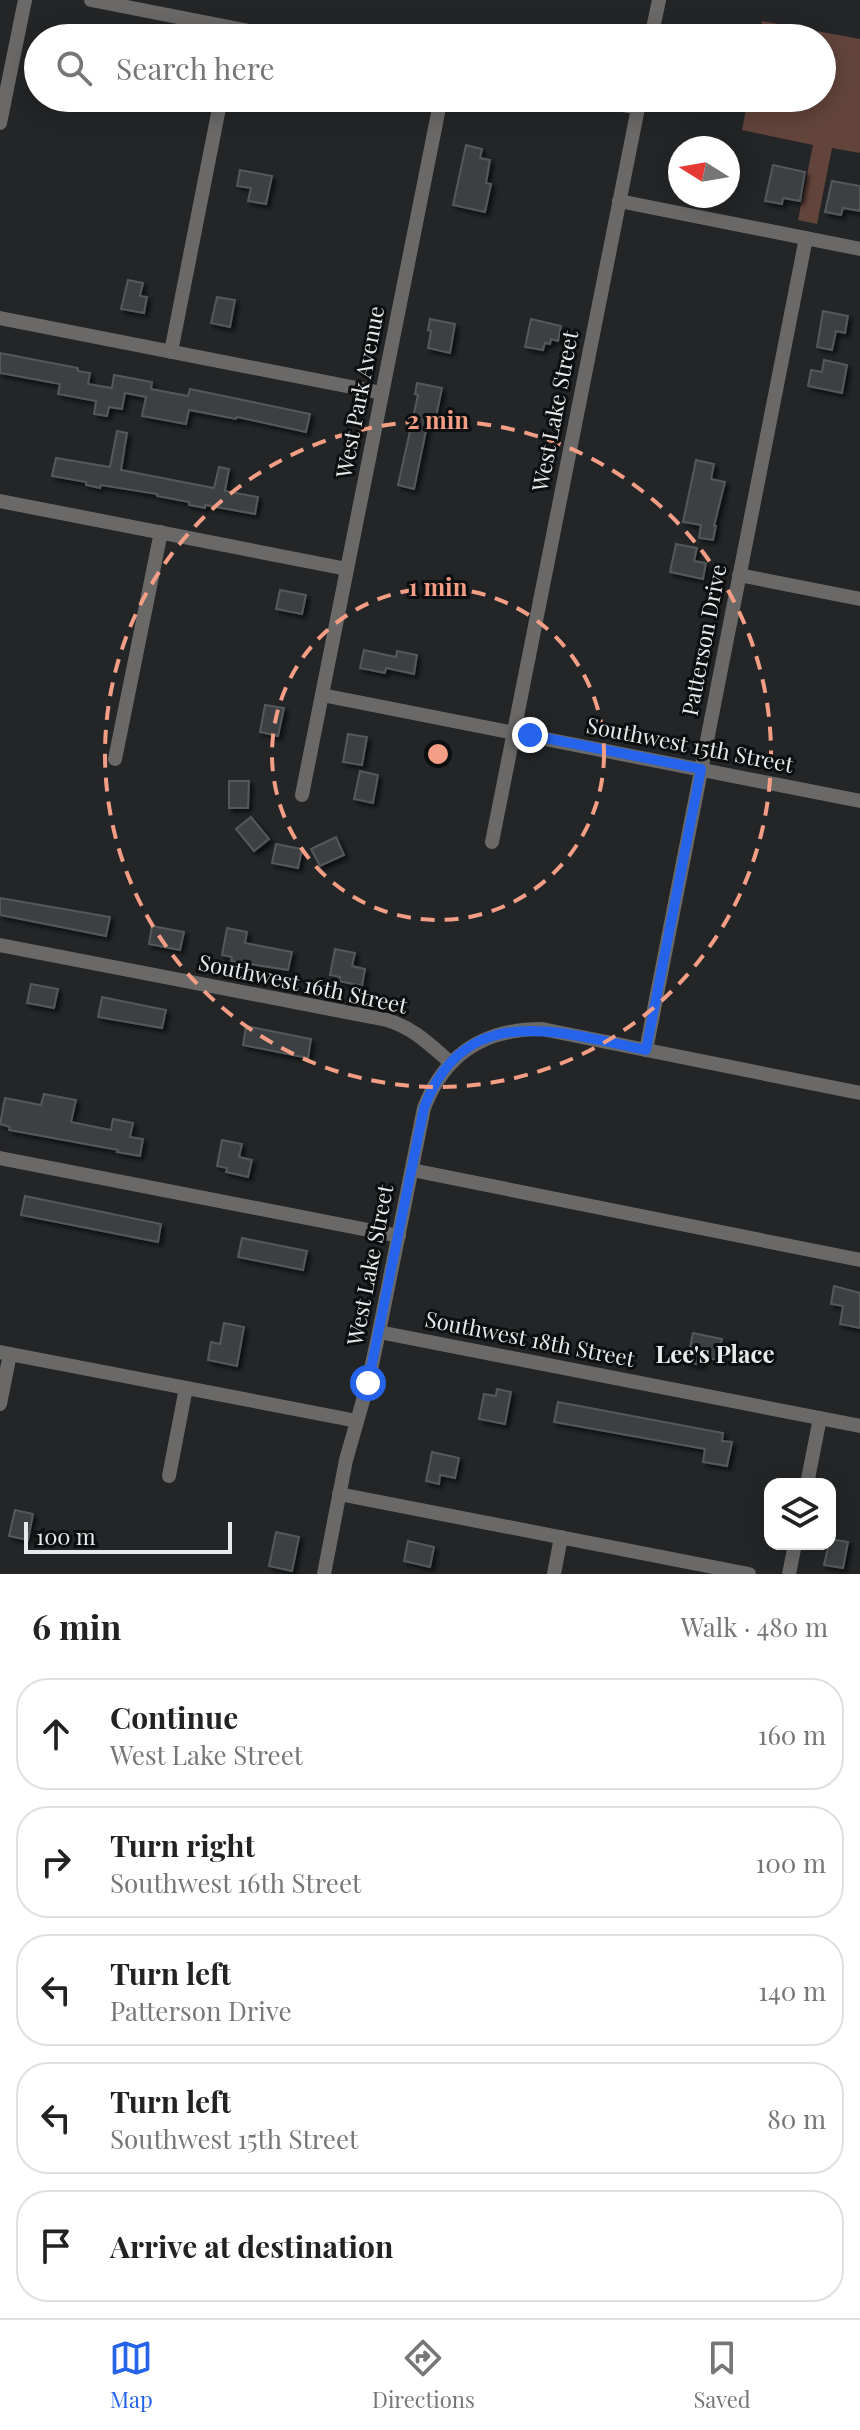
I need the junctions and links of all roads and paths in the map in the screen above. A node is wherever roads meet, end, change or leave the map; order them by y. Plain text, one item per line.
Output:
1 (25, 0) edge
2 (91, 0) edge
3 (659, 0) edge
4 (134, 4) edge
5 (203, 24) edge
6 (654, 24) edge
7 (218, 112) edge
8 (438, 112) edge
9 (637, 112) edge
10 (0, 123) edge
11 (619, 201) junction
12 (806, 238) junction
13 (860, 249) edge
14 (0, 318) edge
15 (171, 352) junction
16 (382, 393) junction
17 (0, 501) edge
18 (161, 532) junction
19 (347, 569) junction
20 (739, 575) junction
21 (860, 599) edge
22 (322, 695) junction
23 (514, 732) junction
24 (115, 759) dead end
25 (701, 769) junction
26 (302, 795) dead end
27 (860, 801) edge
28 (492, 842) dead end
29 (0, 945) edge
30 (646, 1050) junction
31 (451, 1063) junction
32 (860, 1093) edge
33 (0, 1158) edge
34 (412, 1170) junction
35 (399, 1236) junction
36 (860, 1260) edge
37 (379, 1332) junction
38 (5, 1353) edge
39 (186, 1388) junction
40 (0, 1404) edge
41 (820, 1418) junction
42 (357, 1421) junction
43 (860, 1426) edge
44 (169, 1476) dead end
45 (808, 1478) edge
46 (339, 1494) junction
47 (561, 1537) junction
48 (794, 1550) edge
49 (324, 1574) edge
50 (554, 1574) edge
51 (749, 1574) edge
52 (789, 1574) edge

1 - 10 street
2 - 4 street
3 - 6 street
4 - 5 street
7 - 15 street
8 - 16 street, West Park Avenue
9 - 11 street, West Lake Street
11 - 12 street
11 - 23 street, West Lake Street
12 - 13 street
12 - 20 street, Patterson Drive
14 - 15 street
15 - 16 street
16 - 19 street, West Park Avenue
17 - 18 street
18 - 19 street
18 - 24 street
19 - 22 street, West Park Avenue
20 - 21 street
20 - 25 street, Patterson Drive
22 - 23 street, Southwest 15th Street
22 - 26 street, West Park Avenue
23 - 25 street, Southwest 15th Street
23 - 28 street, West Lake Street
25 - 27 street, Southwest 15th Street
25 - 30 street, Patterson Drive
29 - 31 street, Southwest 16th Street
30 - 31 street
30 - 32 street
31 - 34 street, West Lake Street
33 - 35 street
34 - 35 street, West Lake Street
34 - 36 street
35 - 37 street, West Lake Street
37 - 41 street, Southwest 18th Street
37 - 42 street, West Lake Street
38 - 39 street
38 - 40 street
39 - 42 street
39 - 44 street
41 - 43 street, Southwest 18th Street
41 - 45 street
42 - 46 street, West Lake Street
46 - 47 street
46 - 49 street, West Lake Street
47 - 50 street
47 - 51 street
48 - 52 street

